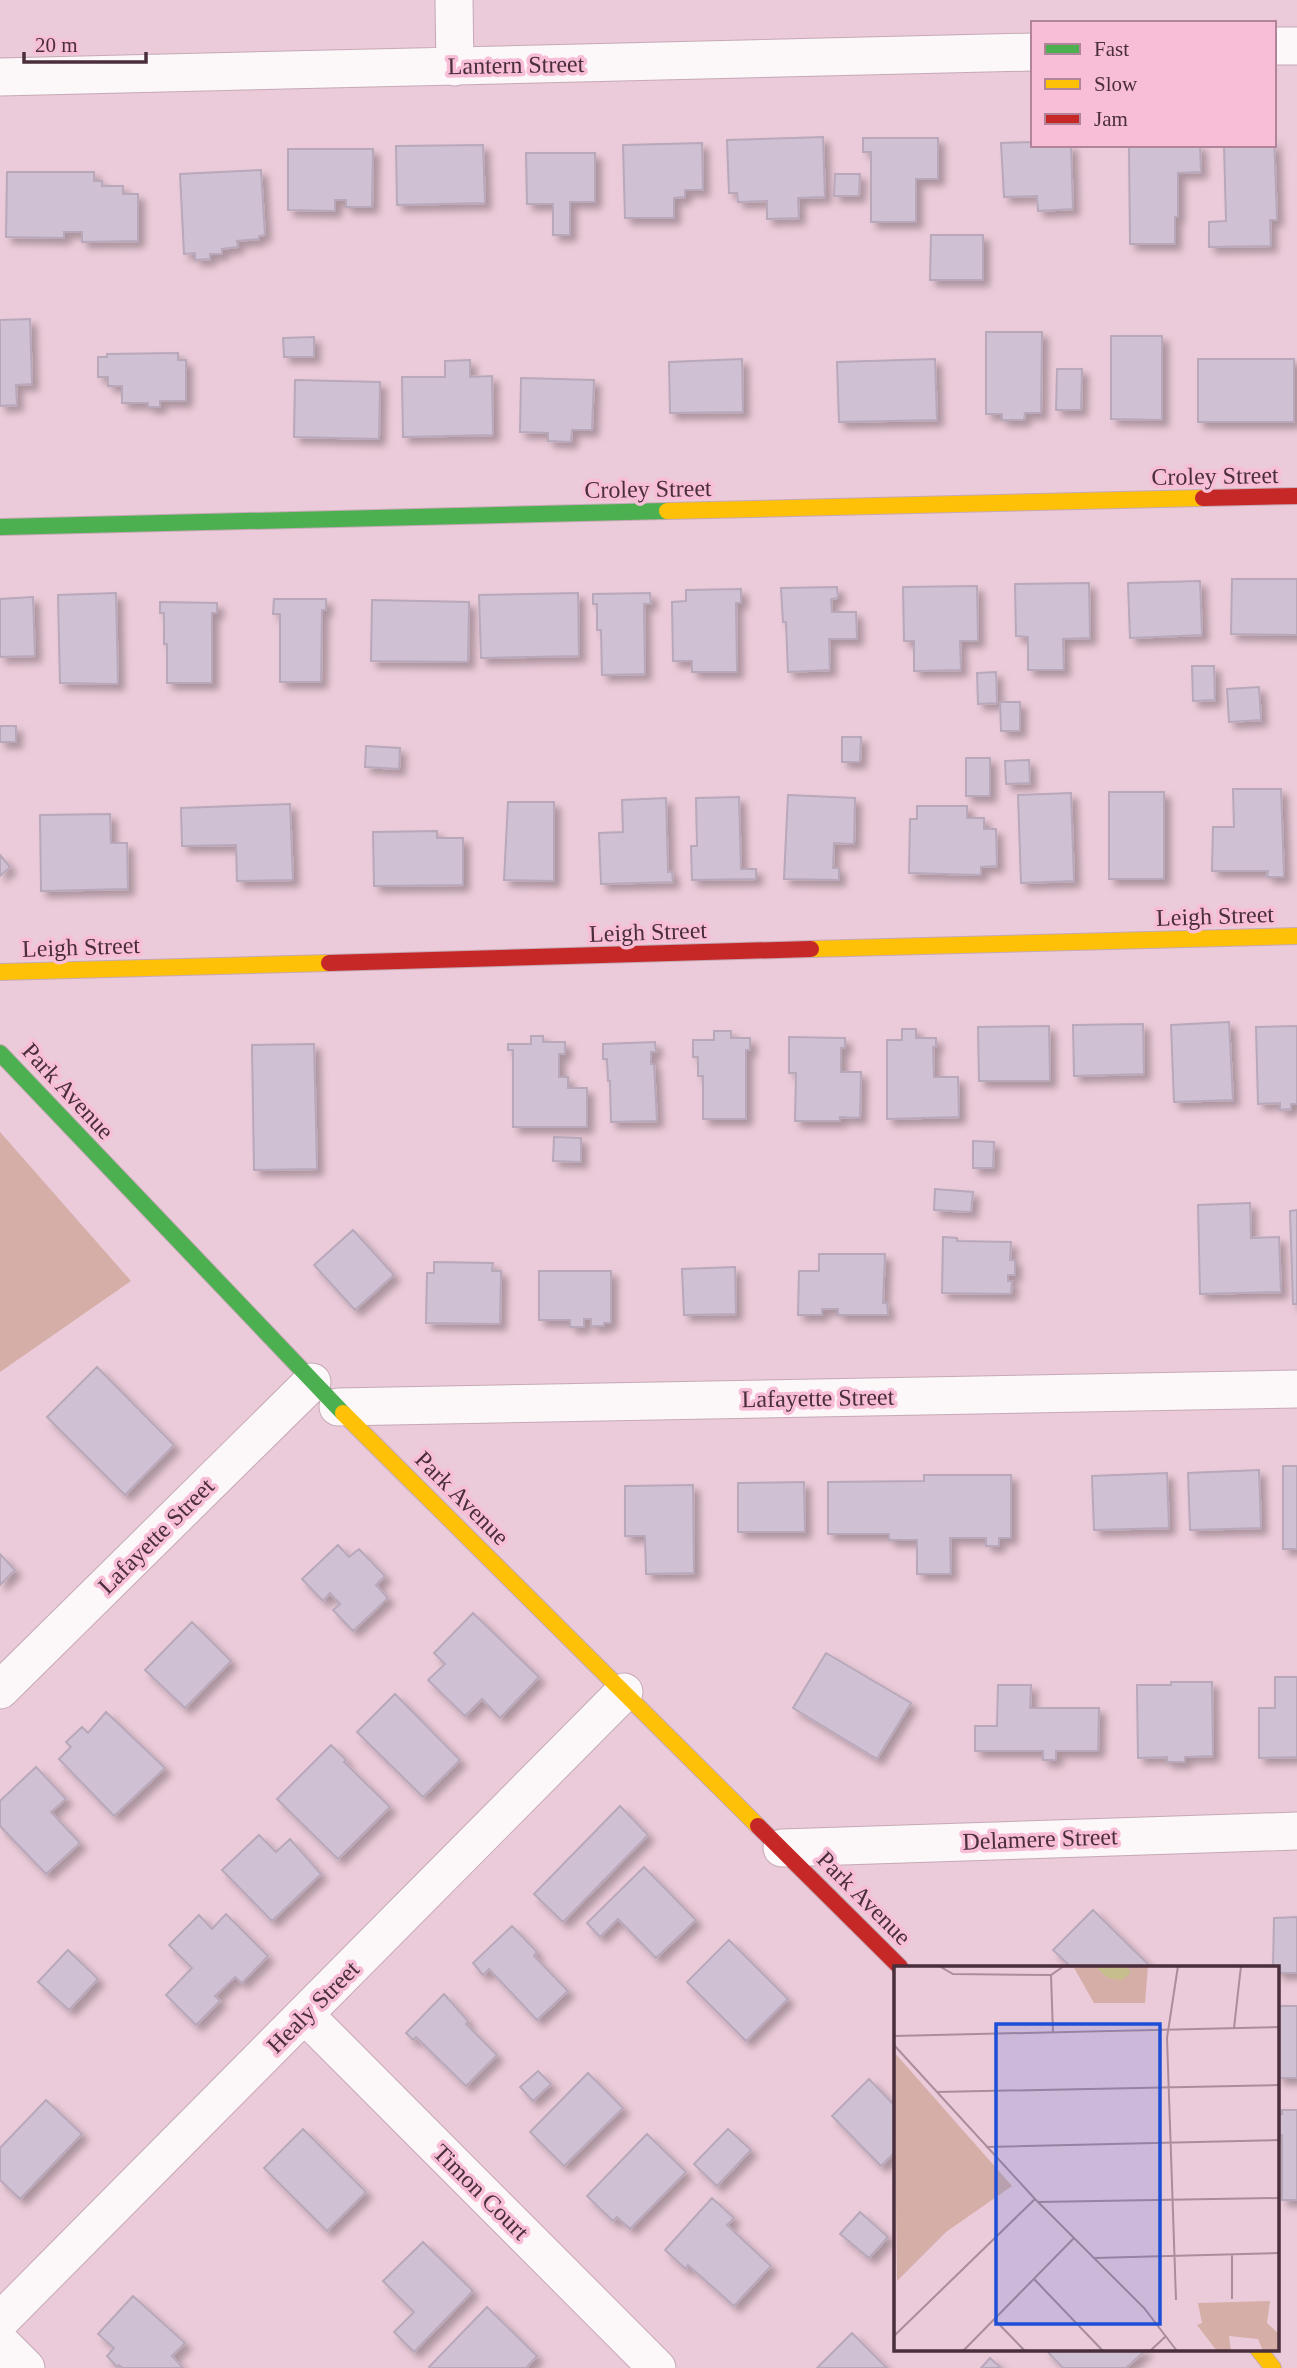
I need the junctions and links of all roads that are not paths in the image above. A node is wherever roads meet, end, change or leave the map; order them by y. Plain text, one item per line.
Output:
1 (454, 0) edge
2 (1276, 46) edge
3 (1297, 46) edge
4 (1031, 52) edge
5 (455, 67) junction
6 (0, 77) edge
7 (1297, 496) edge
8 (0, 527) edge
9 (1297, 936) edge
10 (0, 972) edge
11 (0, 1053) edge
12 (312, 1382) junction
13 (1297, 1389) edge
14 (338, 1407) junction
15 (0, 1690) edge
16 (624, 1692) junction
17 (1297, 1831) edge
18 (782, 1848) junction
19 (899, 1966) edge
20 (305, 2015) junction
21 (0, 2321) edge
22 (0, 2342) edge
23 (1259, 2350) edge
24 (26, 2368) edge
25 (657, 2368) edge
26 (1273, 2368) edge

1 - 5 street
2 - 3 street
4 - 5 street, Lantern Street
5 - 6 street, Lantern Street
7 - 8 street, Croley Street
9 - 10 street, Leigh Street
11 - 12 street, Park Avenue
12 - 14 street, Park Avenue
12 - 15 street, Lafayette Street
13 - 14 street, Lafayette Street
14 - 16 street, Park Avenue
16 - 18 street, Park Avenue
16 - 20 street, Healy Street
17 - 18 street, Delamere Street
18 - 19 street, Park Avenue
20 - 21 street, Healy Street
20 - 25 street, Timon Court
22 - 24 street
23 - 26 street

